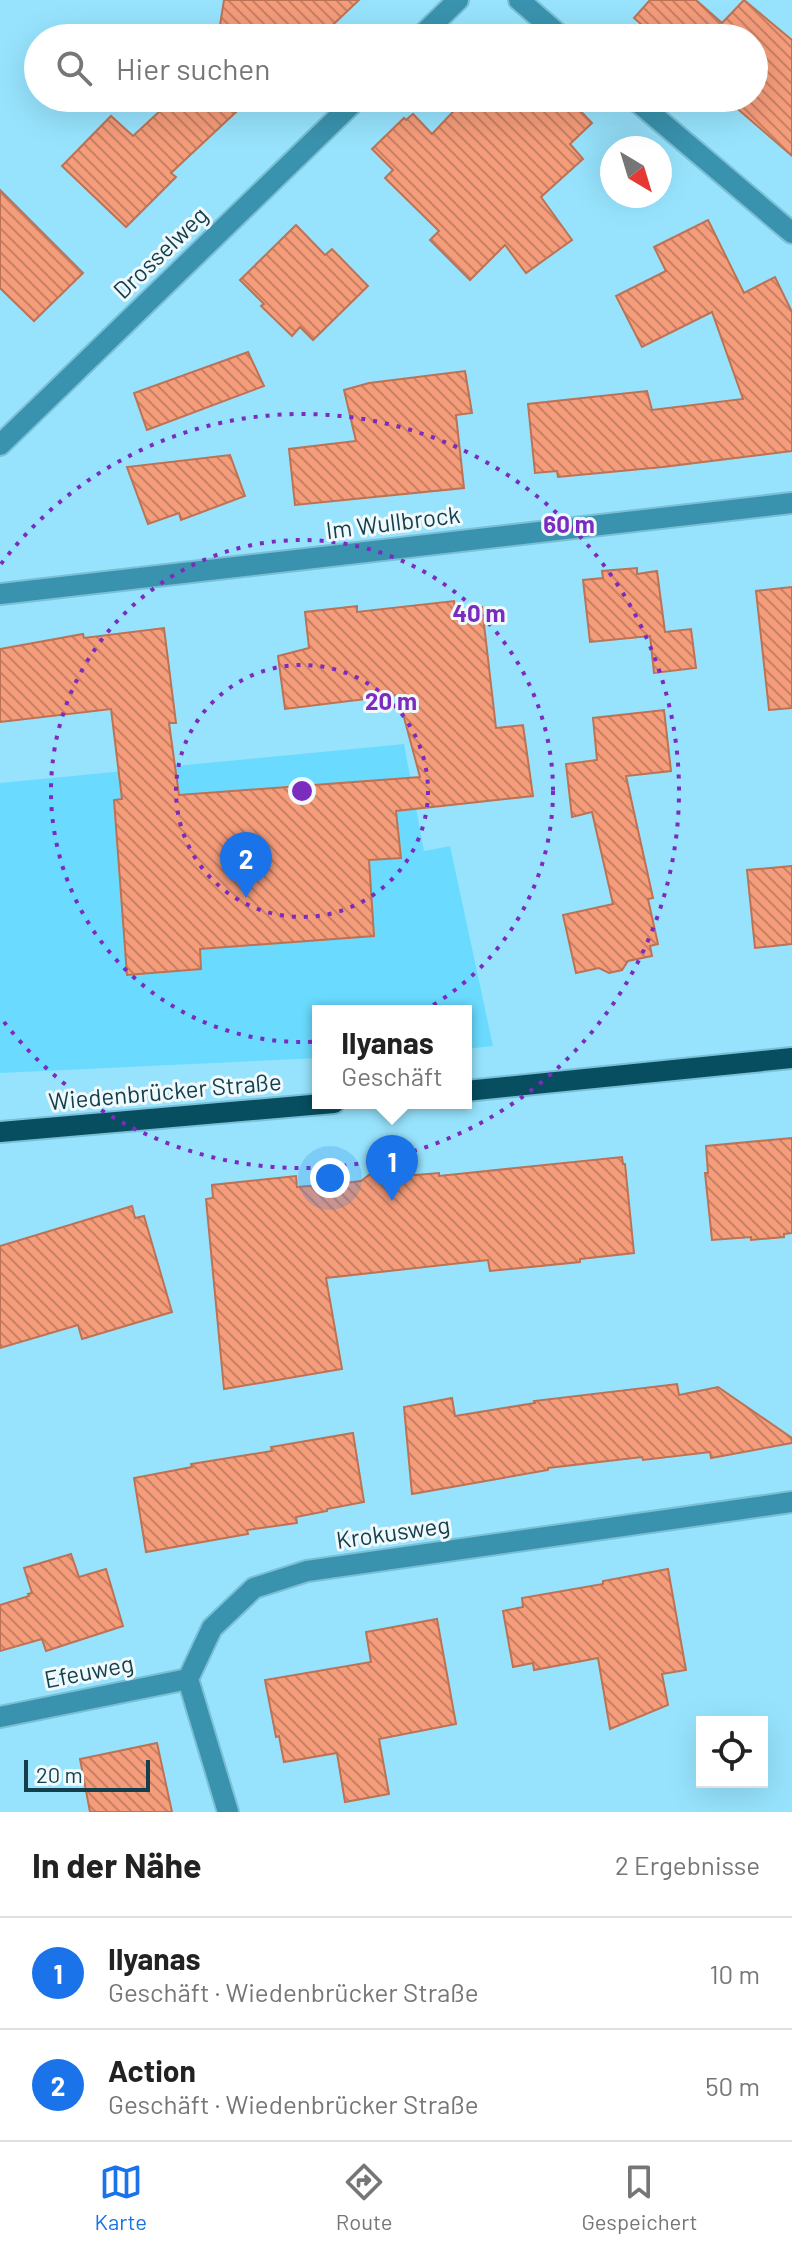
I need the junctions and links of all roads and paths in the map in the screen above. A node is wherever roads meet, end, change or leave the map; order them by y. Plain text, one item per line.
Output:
1 (458, 0) edge
2 (519, 0) edge
3 (433, 24) edge
4 (547, 24) edge
5 (344, 112) edge
6 (649, 112) edge
7 (792, 233) edge
8 (0, 445) edge
9 (792, 503) edge
10 (0, 594) edge
11 (792, 1058) edge
12 (472, 1090) edge
13 (312, 1105) edge
14 (0, 1132) edge
15 (792, 1502) edge
16 (188, 1679) junction
17 (0, 1717) edge
18 (228, 1812) edge

1 - 3 street
2 - 4 street
5 - 8 street, Drosselweg
6 - 7 street
9 - 10 street, Im Wullbrock
11 - 12 main road
13 - 14 main road, Wiedenbrücker Straße
15 - 16 street, Krokusweg
16 - 17 street, Efeuweg
16 - 18 street

